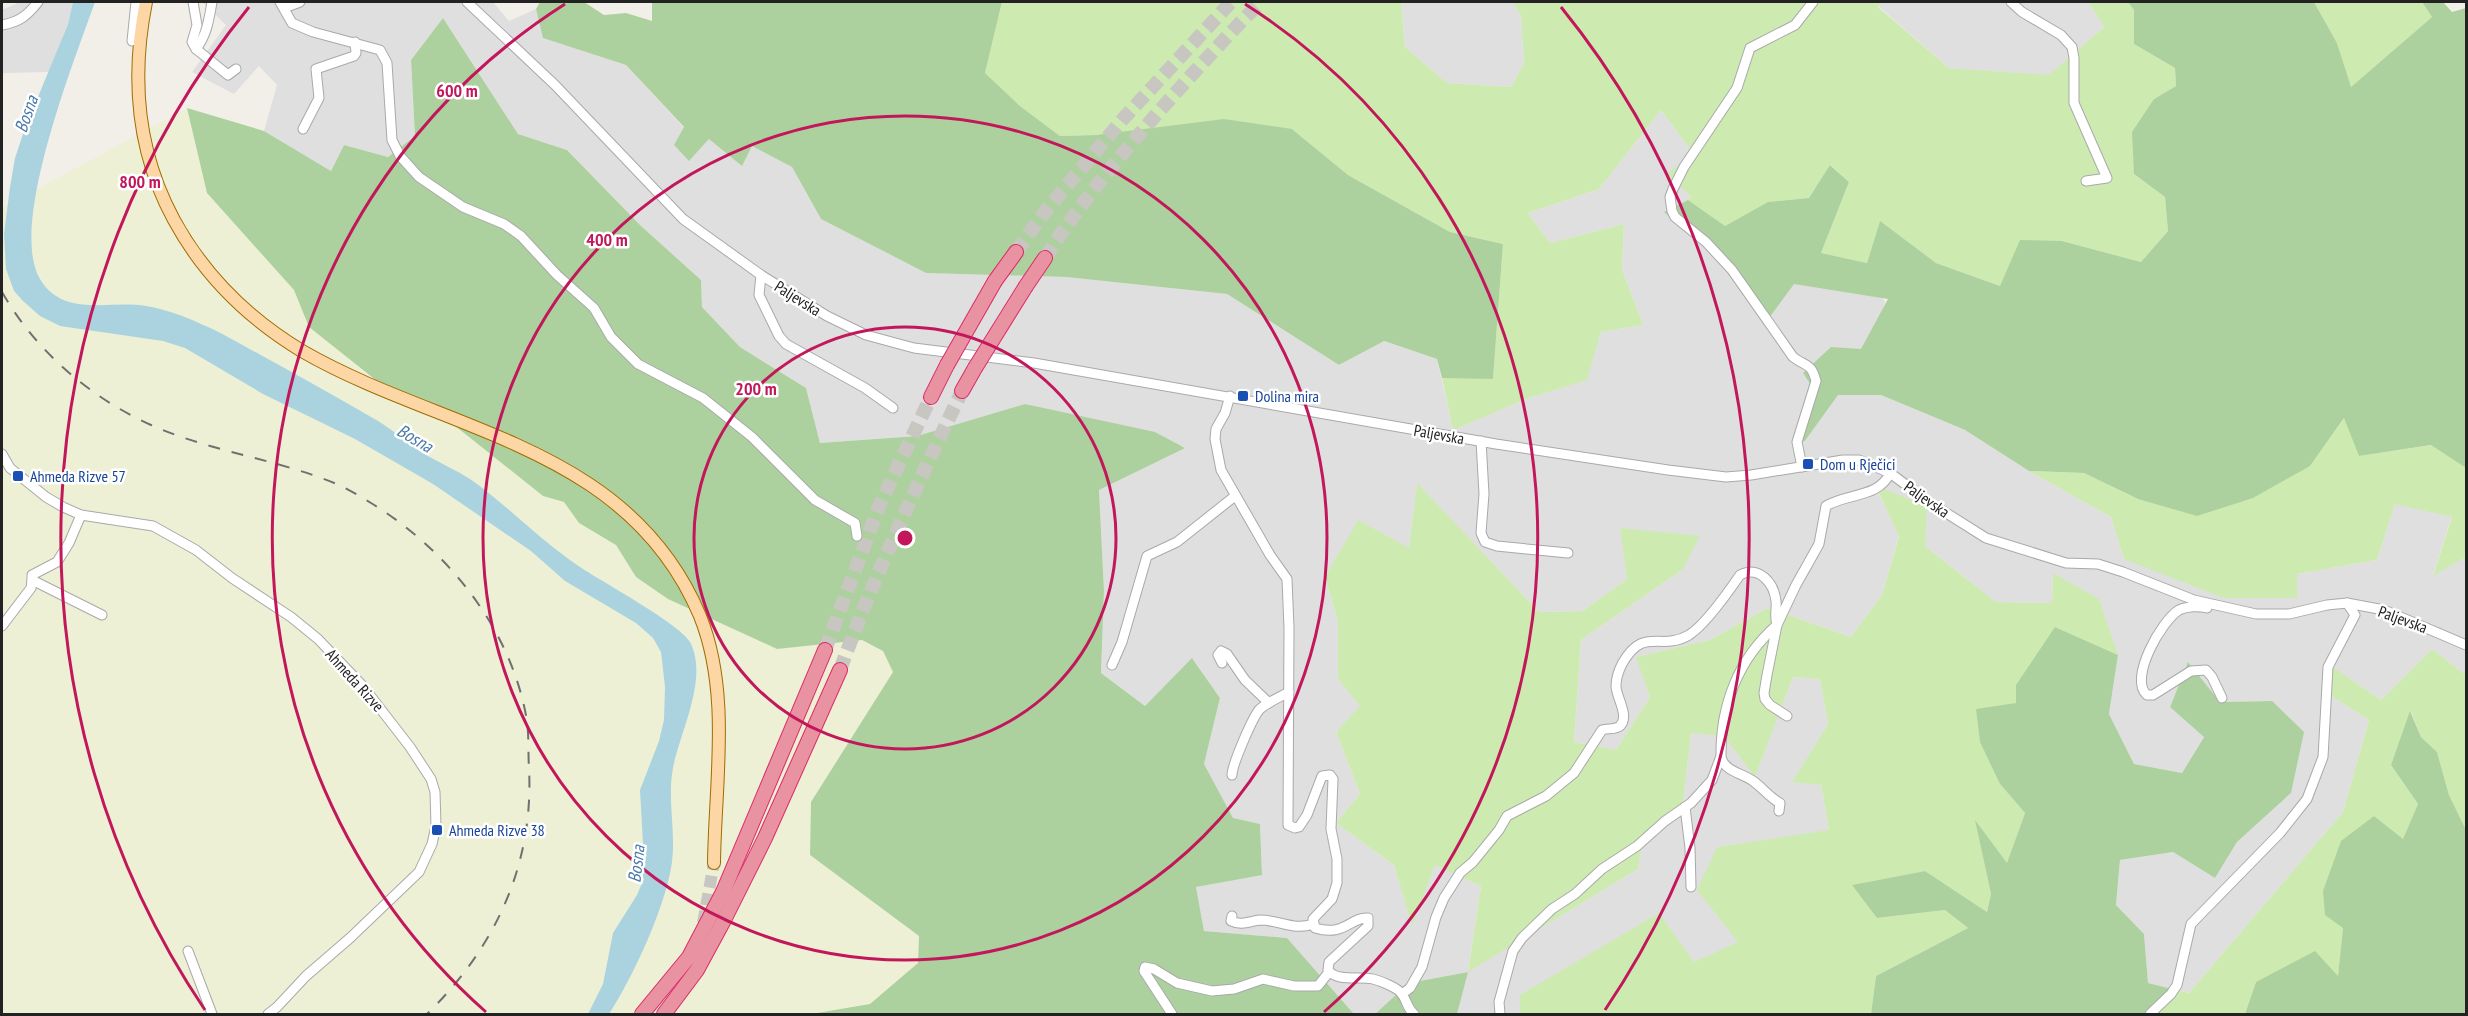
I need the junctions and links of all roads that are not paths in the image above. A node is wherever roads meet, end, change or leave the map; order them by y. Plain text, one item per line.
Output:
1 (38, 2) edge
2 (135, 2) edge
3 (146, 2) edge
4 (193, 2) edge
5 (212, 2) edge
6 (300, 2) edge
7 (467, 2) edge
8 (1813, 2) edge
9 (2010, 2) edge
10 (282, 5) edge
11 (2, 25) edge
12 (132, 41) dead end
13 (355, 42) junction
14 (196, 49) junction
15 (236, 69) dead end
16 (303, 129) dead end
17 (2086, 181) dead end
18 (1016, 252) tunnel mouth
19 (1045, 258) tunnel mouth
20 (761, 275) junction
21 (962, 391) tunnel mouth
22 (1230, 396) junction
23 (931, 397) tunnel mouth
24 (892, 408) dead end
25 (1481, 441) junction
26 (2, 454) edge
27 (1802, 468) junction
28 (1890, 474) junction
29 (1235, 496) junction
30 (81, 515) junction
31 (857, 536) dead end
32 (1568, 553) dead end
33 (32, 580) junction
34 (2348, 603) junction
35 (2261, 614) junction
36 (102, 615) dead end
37 (1777, 625) junction
38 (2, 626) edge
39 (2466, 645) edge
40 (825, 650) tunnel mouth
41 (1222, 663) dead end
42 (1112, 665) dead end
43 (840, 670) tunnel mouth
44 (1289, 692) junction
45 (2222, 698) dead end
46 (1269, 703) junction
47 (1787, 716) dead end
48 (1721, 756) junction
49 (1232, 775) dead end
50 (1685, 807) junction
51 (1779, 812) dead end
52 (714, 863) tunnel mouth
53 (1690, 887) dead end
54 (1232, 915) dead end
55 (1313, 924) junction
56 (188, 951) dead end
57 (1329, 972) junction
58 (1402, 994) junction
59 (212, 1014) edge
60 (268, 1014) edge
61 (642, 1014) edge
62 (664, 1014) edge
63 (1172, 1014) edge
64 (1414, 1014) edge
65 (1500, 1014) edge
66 (2150, 1014) edge

1 - 11 street
2 - 12 street
3 - 52 main road
4 - 14 street
5 - 14 street
6 - 10 street
7 - 20 street, Paljevska
8 - 27 street
9 - 17 street
10 - 13 street
13 - 16 street
13 - 31 street
14 - 15 street
18 - 23 highway, bridge
19 - 21 highway, bridge
20 - 22 street, Paljevska
20 - 24 street
22 - 25 street, Paljevska
22 - 29 street
25 - 27 street, Paljevska
25 - 32 street
26 - 30 street, Ahmeda Rizve
27 - 28 street, Paljevska
28 - 35 street, Paljevska
28 - 37 street
29 - 42 street
29 - 44 street
30 - 33 street
30 - 60 street, Ahmeda Rizve
33 - 36 street
33 - 38 street
34 - 35 street, Paljevska
34 - 39 street, Paljevska
34 - 66 street
35 - 45 street
37 - 47 street
37 - 48 street
37 - 58 street
40 - 61 highway
41 - 46 street
43 - 62 highway
44 - 46 street
44 - 55 street
46 - 49 street
48 - 50 street
48 - 51 street
50 - 53 street
50 - 65 street
54 - 55 street
55 - 57 street
56 - 59 street
57 - 58 street
57 - 63 street
58 - 64 street

